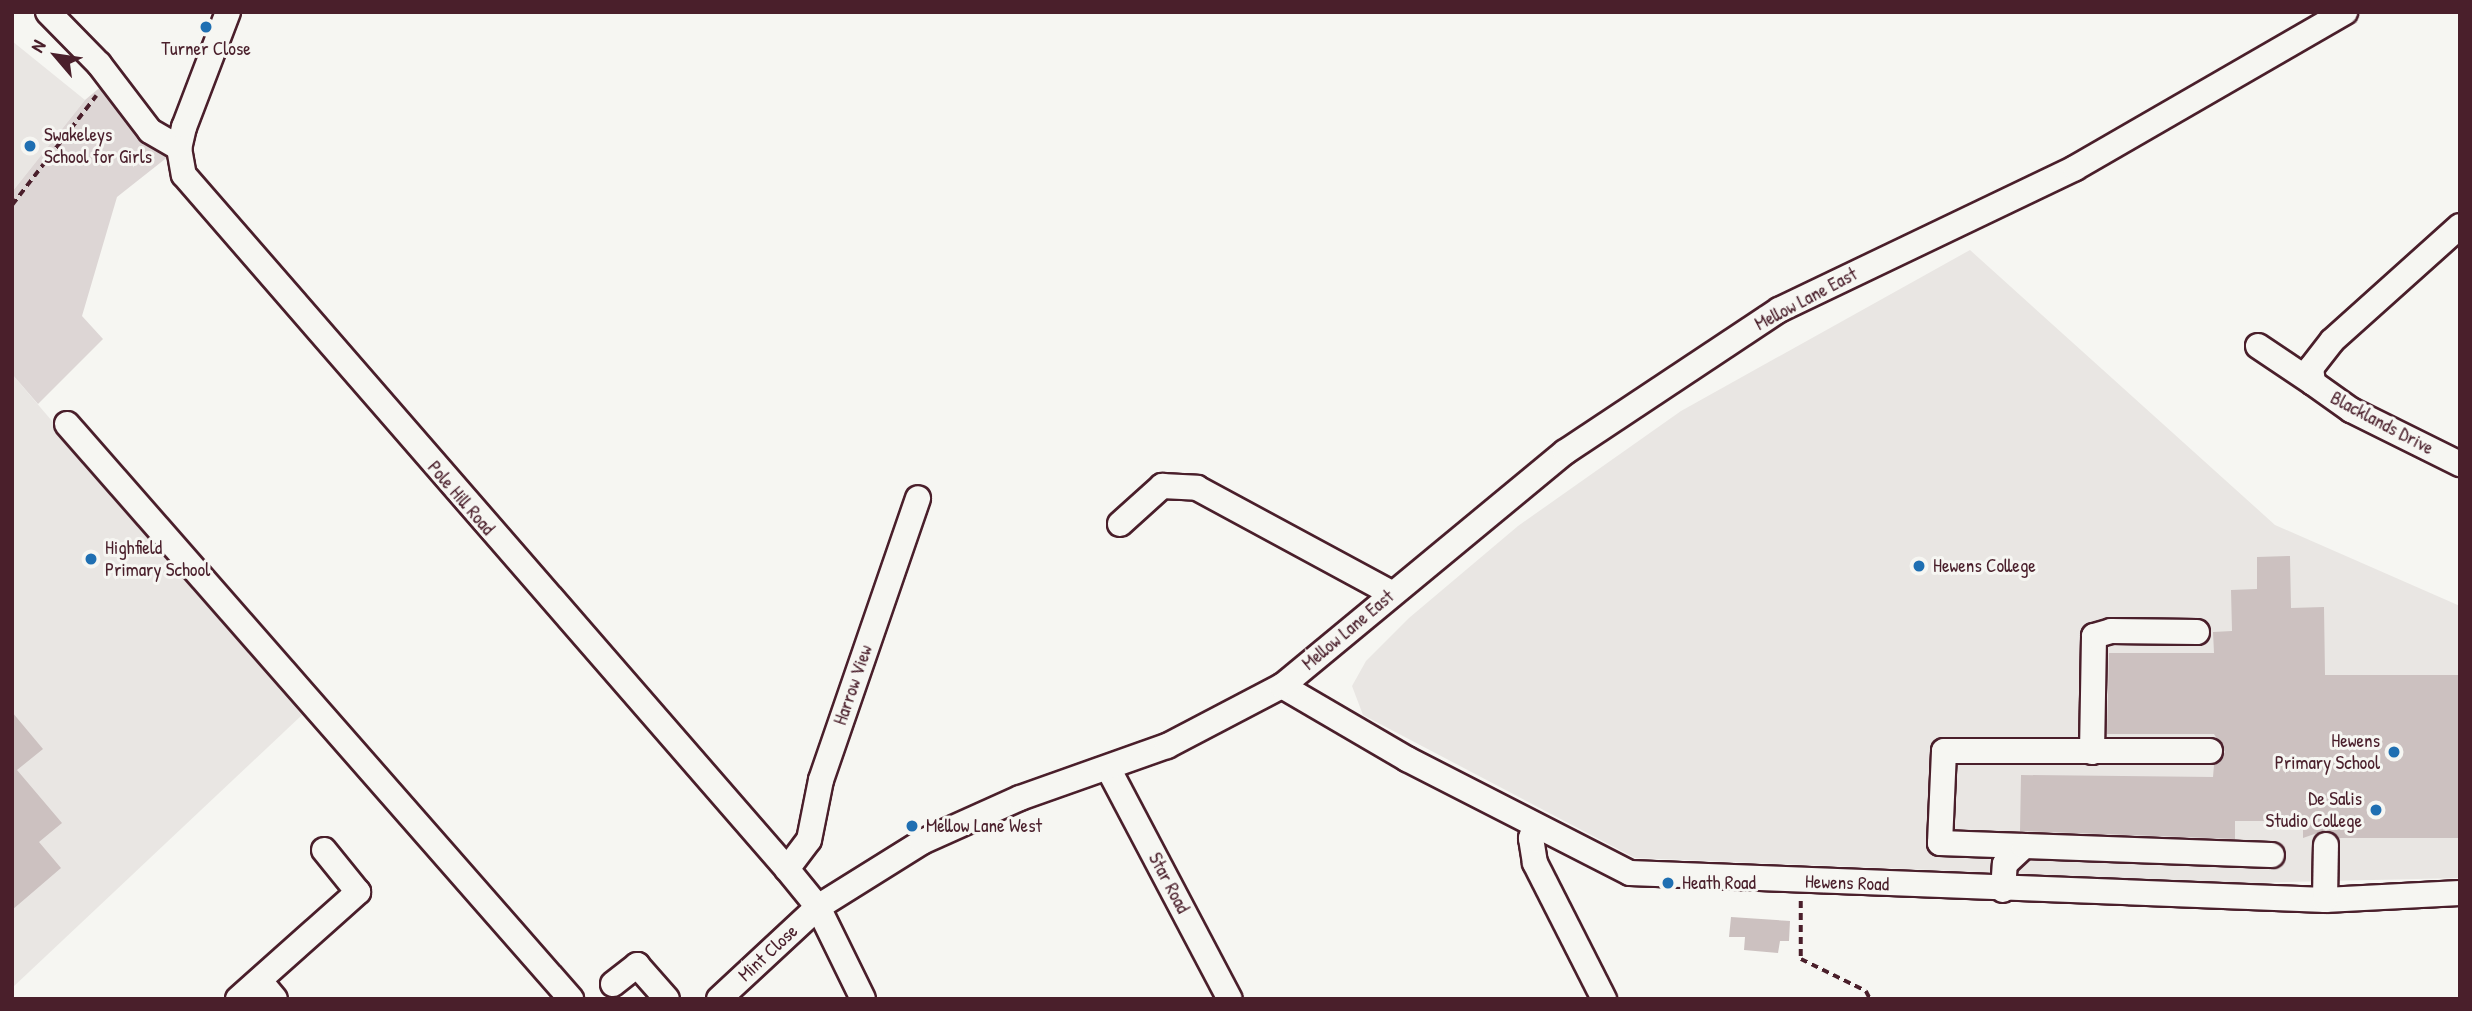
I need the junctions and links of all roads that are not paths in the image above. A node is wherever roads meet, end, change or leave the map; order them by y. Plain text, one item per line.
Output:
1 (48, 12) edge
2 (228, 12) edge
3 (2345, 12) edge
4 (179, 148) junction
5 (2460, 226) edge
6 (2258, 346) dead end
7 (2313, 383) junction
8 (67, 424) dead end
9 (2460, 464) edge
10 (918, 498) dead end
11 (1120, 524) dead end
12 (1391, 593) junction
13 (2197, 632) dead end
14 (1282, 686) junction
15 (2210, 751) dead end
16 (2092, 752) junction
17 (1108, 768) junction
18 (1535, 826) junction
19 (2326, 845) dead end
20 (2024, 846) junction
21 (324, 850) dead end
22 (2272, 855) dead end
23 (787, 869) junction
24 (2003, 890) junction
25 (2460, 892) edge
26 (2325, 900) junction
27 (818, 907) junction
28 (612, 984) dead end
29 (268, 990) edge
30 (239, 999) edge
31 (571, 999) edge
32 (667, 999) edge
33 (719, 999) edge
34 (863, 999) edge
35 (1230, 999) edge
36 (1604, 999) edge

1 - 4 street
2 - 4 street
3 - 12 street, Mellow Lane East
4 - 23 street, Pole Hill Road
5 - 7 street, Blacklands Drive
6 - 7 street
7 - 9 street, Blacklands Drive
8 - 31 street
10 - 23 street, Harrow View
11 - 12 street
12 - 14 street, Mellow Lane East
13 - 16 street
14 - 17 street
14 - 18 street, Hewens Road
15 - 16 street
16 - 20 street
17 - 27 street
17 - 35 street, Star Road
18 - 24 street, Hewens Road
18 - 36 street
19 - 26 street
20 - 22 street
20 - 24 street
21 - 29 street
23 - 27 street, Pole Hill Road
24 - 26 street, Hewens Road
25 - 26 street, Hewens Road
27 - 33 street, Mint Close
27 - 34 street, Pole Hill Road
28 - 32 street
29 - 30 street

